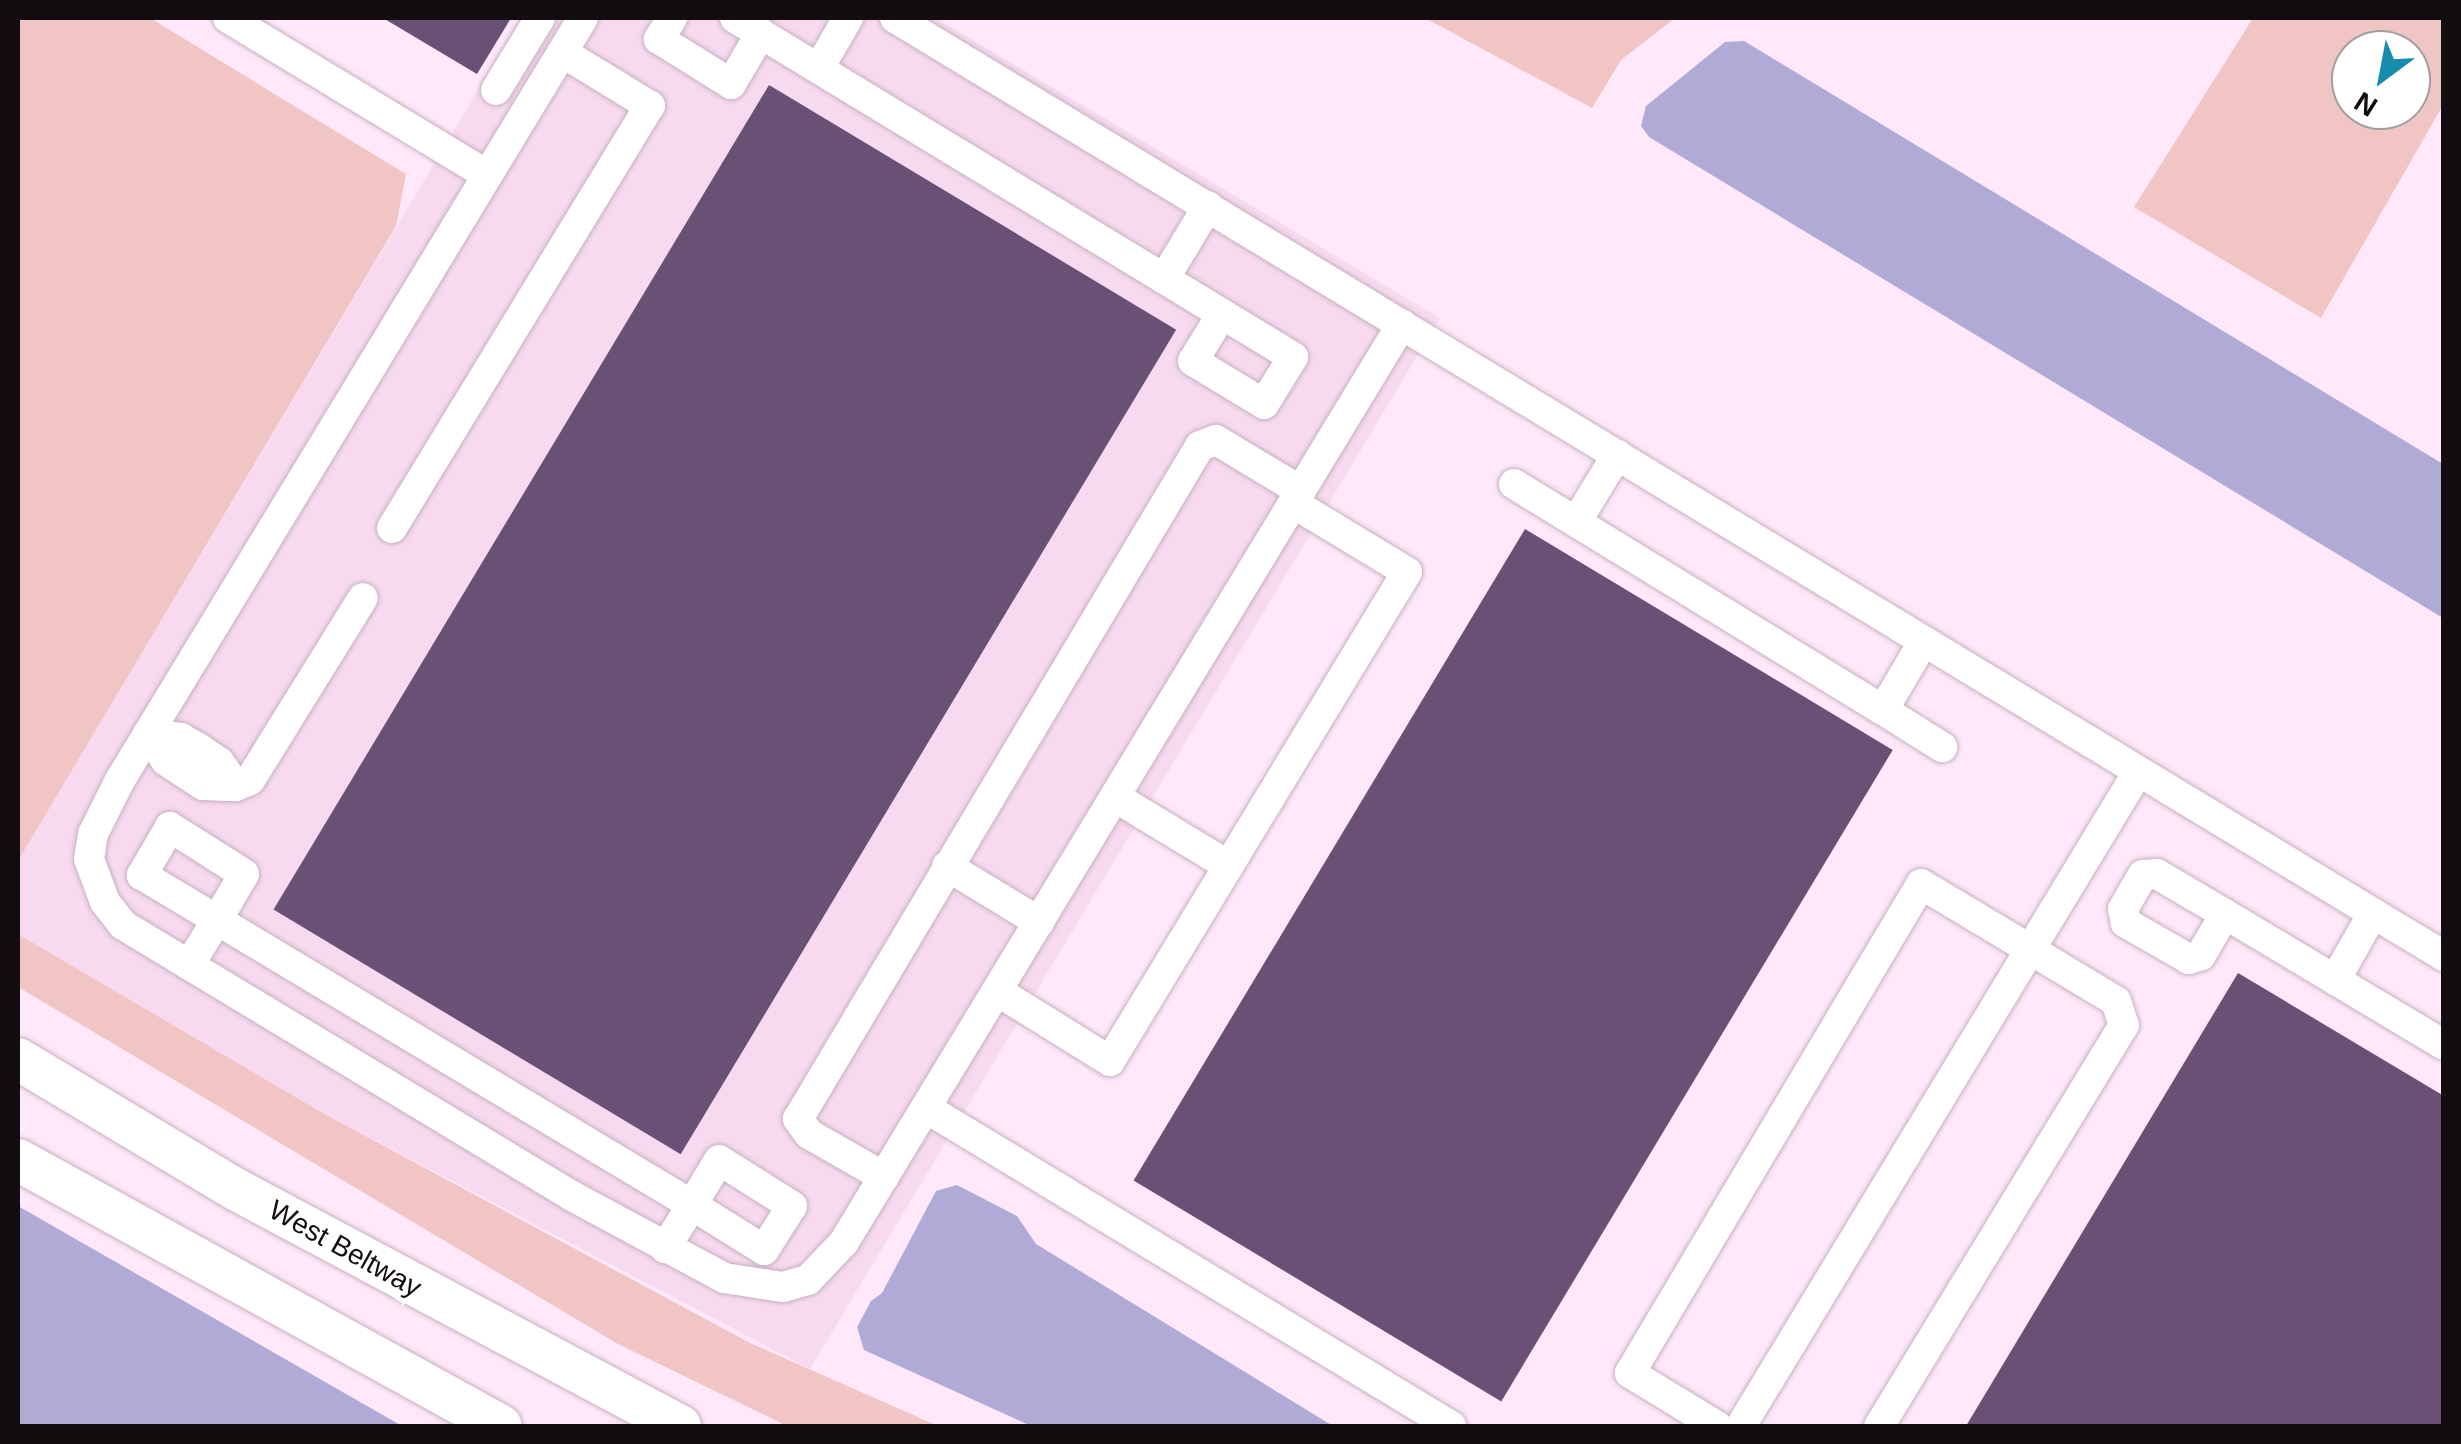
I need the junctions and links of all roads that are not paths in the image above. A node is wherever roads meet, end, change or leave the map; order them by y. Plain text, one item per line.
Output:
1 (228, 18) edge
2 (540, 18) edge
3 (583, 18) edge
4 (672, 18) edge
5 (848, 18) edge
6 (895, 18) edge
7 (748, 26) edge
8 (562, 52) junction
9 (819, 68) junction
10 (496, 90) dead end
11 (487, 175) junction
12 (1208, 206) junction
13 (1164, 278) junction
14 (1222, 314) dead end
15 (1402, 324) junction
16 (1617, 455) junction
17 (1514, 484) dead end
18 (1297, 497) junction
19 (1576, 522) junction
20 (392, 528) dead end
21 (363, 598) dead end
22 (1924, 642) junction
23 (1883, 710) junction
24 (148, 734) junction
25 (1942, 747) dead end
26 (2138, 772) junction
27 (1115, 796) junction
28 (946, 866) junction
29 (1228, 866) junction
30 (2224, 914) dead end
31 (2373, 914) junction
32 (1039, 922) junction
33 (2030, 949) junction
34 (2444, 956) edge
35 (189, 965) junction
36 (2334, 980) junction
37 (997, 992) junction
38 (2444, 1045) edge
39 (18, 1058) edge
40 (926, 1108) junction
41 (18, 1160) edge
42 (884, 1177) junction
43 (665, 1248) junction
44 (501, 1426) edge
45 (680, 1426) edge
46 (1451, 1426) edge
47 (1717, 1426) edge
48 (1741, 1426) edge
49 (1879, 1426) edge

1 - 11 lane
2 - 10 lane
3 - 8 lane
4 - 7 lane
5 - 9 lane
6 - 12 lane
7 - 9 lane
8 - 11 lane
8 - 20 lane
9 - 13 lane
11 - 24 lane
12 - 13 lane
12 - 15 lane
13 - 14 lane
15 - 16 lane
15 - 18 lane
16 - 19 lane
16 - 22 lane
17 - 19 lane
18 - 27 lane
18 - 28 lane
18 - 29 lane
19 - 23 lane
21 - 24 lane
22 - 23 lane
22 - 26 lane
23 - 25 lane
24 - 35 lane
26 - 31 lane
26 - 33 lane
27 - 29 lane
27 - 32 lane
28 - 32 lane
28 - 42 lane
29 - 37 lane
30 - 36 lane
31 - 34 lane
31 - 36 lane
32 - 37 lane
33 - 47 lane
33 - 48 lane
33 - 49 lane
35 - 43 lane
35 - 43 lane
36 - 38 lane
37 - 40 lane
39 - 45 highway, West Beltway
40 - 42 lane
40 - 46 lane
41 - 44 highway
42 - 43 lane

